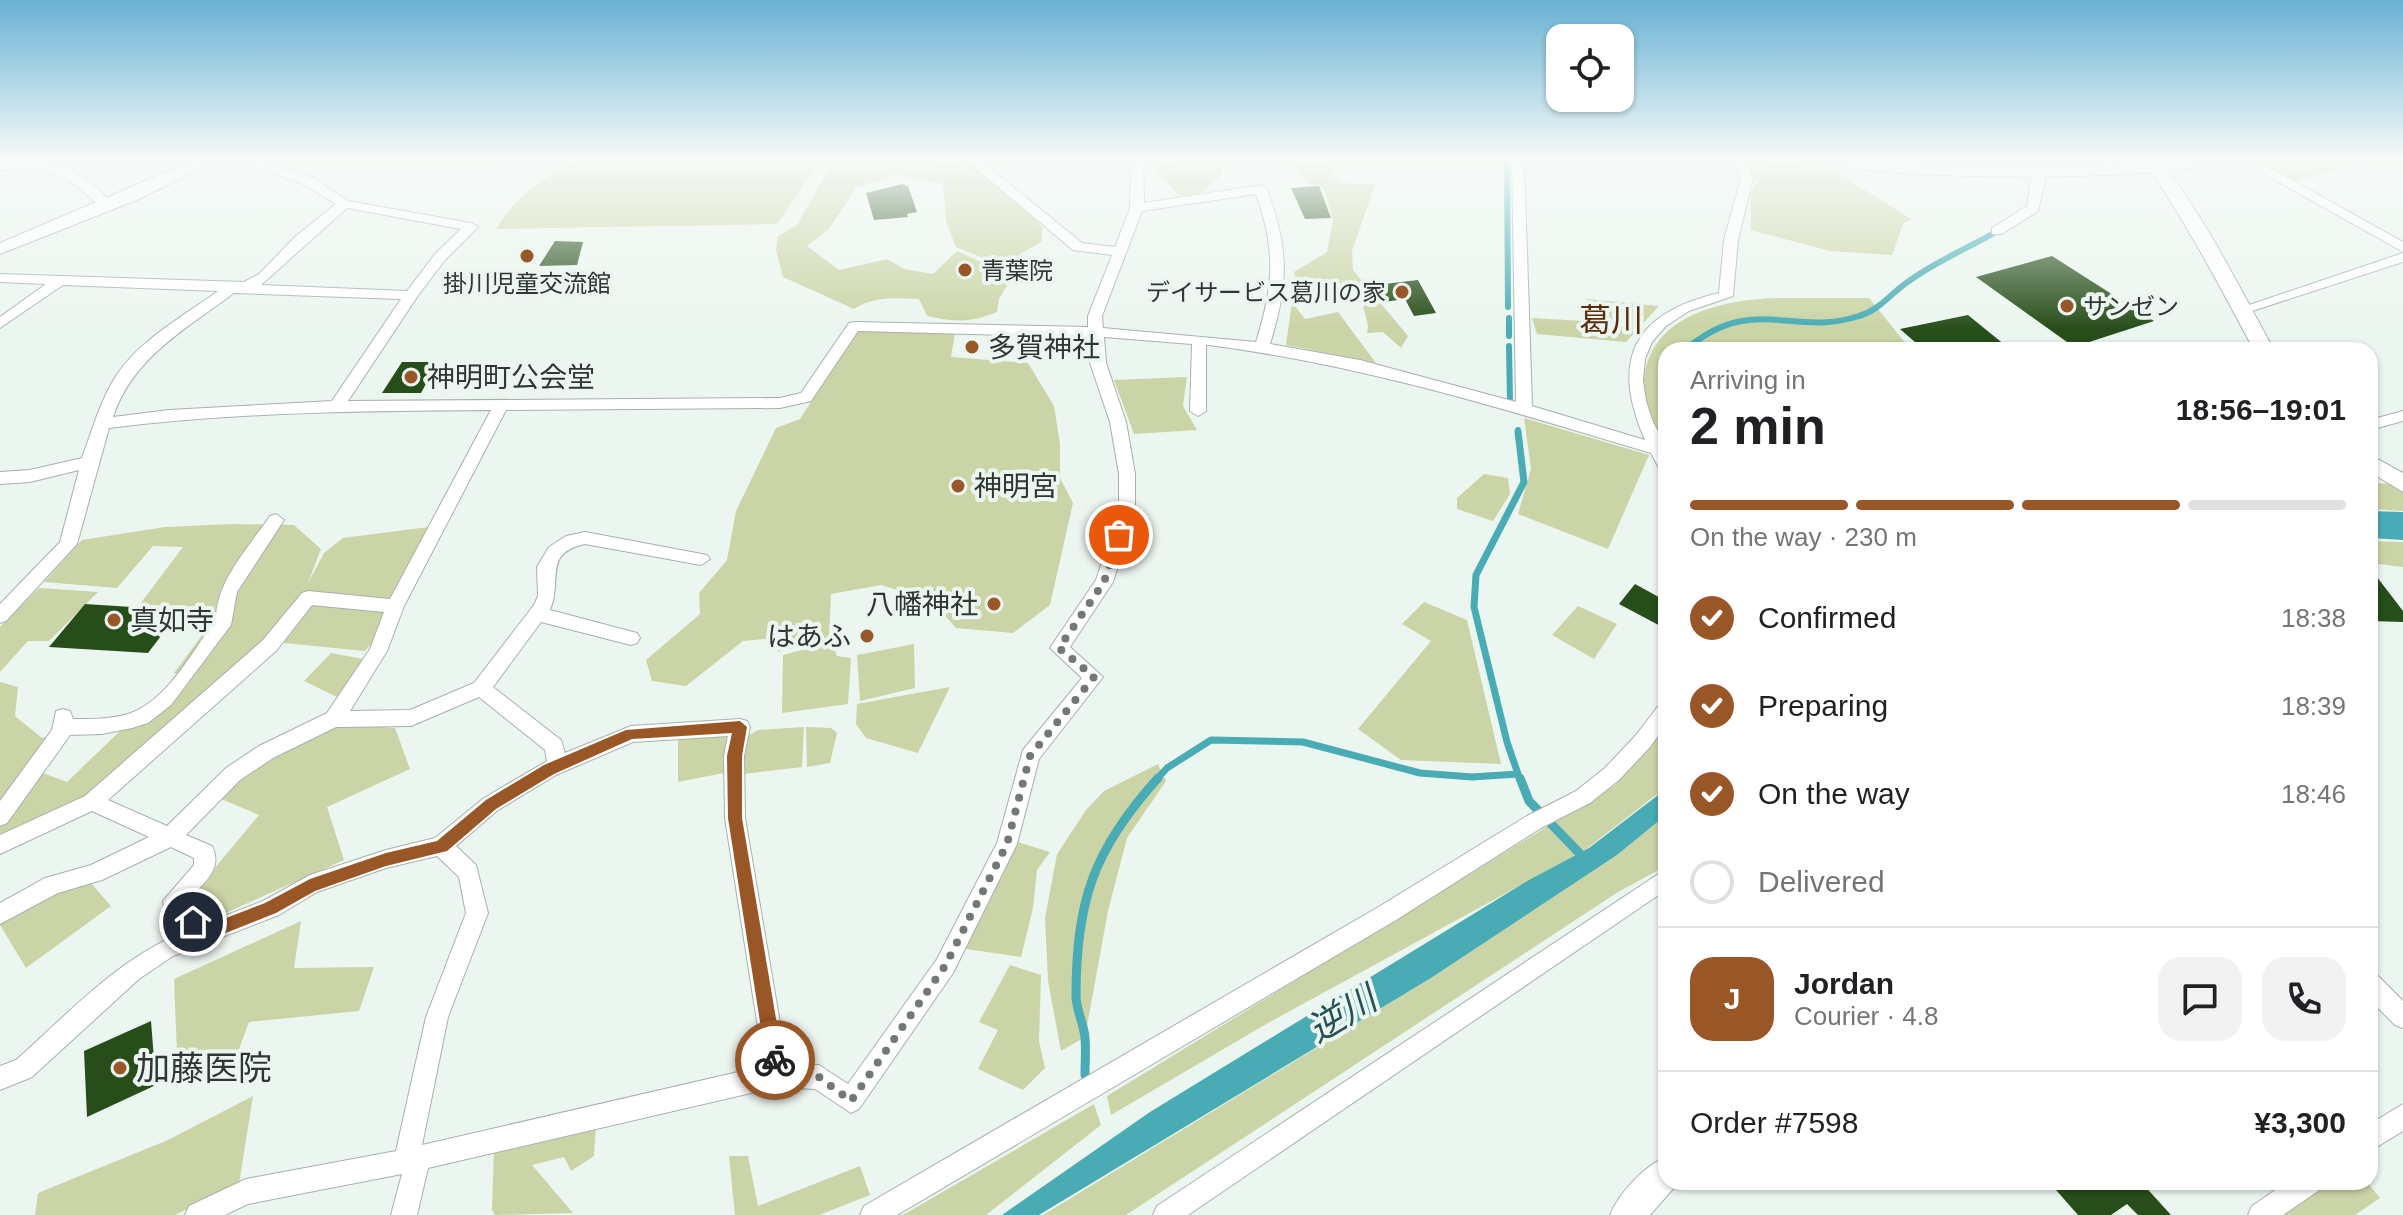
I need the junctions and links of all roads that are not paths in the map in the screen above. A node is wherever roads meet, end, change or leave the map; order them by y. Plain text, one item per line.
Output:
1 (80, 216) edge
2 (330, 216) edge
3 (409, 216) edge
4 (1040, 216) edge
5 (1134, 216) edge
6 (1272, 216) edge
7 (1519, 216) edge
8 (1737, 216) edge
9 (2021, 216) edge
10 (2186, 216) edge
11 (2345, 216) edge
12 (1997, 231) dead end
13 (2403, 248) edge
14 (0, 249) edge
15 (1120, 252) junction
16 (2403, 257) edge
17 (0, 278) edge
18 (58, 282) junction
19 (230, 289) junction
20 (411, 295) junction
21 (2244, 309) junction
22 (0, 324) edge
23 (1097, 334) junction
24 (1199, 342) junction
25 (2260, 342) edge
26 (1262, 347) junction
27 (501, 405) junction
28 (337, 406) junction
29 (1524, 410) junction
30 (1198, 411) dead end
31 (2403, 416) edge
32 (103, 423) junction
33 (2378, 423) edge
34 (1658, 445) edge
35 (1658, 450) edge
36 (89, 462) junction
37 (2378, 467) edge
38 (0, 478) edge
39 (2399, 480) edge
40 (276, 520) dead end
41 (701, 559) dead end
42 (395, 606) junction
43 (537, 614) junction
44 (0, 616) edge
45 (631, 638) dead end
46 (481, 688) junction
47 (334, 719) junction
48 (1658, 721) edge
49 (558, 766) junction
50 (92, 802) junction
51 (0, 817) edge
52 (169, 838) junction
53 (0, 845) edge
54 (441, 846) junction
55 (1658, 883) edge
56 (0, 914) edge
57 (213, 930) junction
58 (2378, 992) edge
59 (2403, 1017) edge
60 (777, 1075) junction
61 (0, 1078) edge
62 (2403, 1116) edge
63 (2378, 1133) edge
64 (412, 1160) junction
65 (1658, 1182) edge
66 (2297, 1190) edge
67 (198, 1215) edge
68 (404, 1215) edge
69 (873, 1215) edge
70 (1166, 1215) edge
71 (1627, 1215) edge
72 (2261, 1215) edge

1 - 14 street
2 - 19 street
3 - 20 street
4 - 15 street
5 - 15 street
6 - 26 street
7 - 29 street
8 - 34 street
9 - 12 street
10 - 21 street
11 - 13 street
15 - 23 street
16 - 21 street
17 - 18 street
18 - 19 street
18 - 22 street
19 - 20 street
19 - 32 street
20 - 28 street
21 - 25 street
23 - 24 street
23 - 27 street
23 - 60 street
24 - 26 street
24 - 30 street
26 - 29 street
27 - 28 street
27 - 42 street
28 - 32 street
29 - 35 street
31 - 33 street
32 - 36 street
36 - 38 street
36 - 44 street
37 - 39 street
40 - 51 street
41 - 43 street
42 - 47 street
42 - 50 street
43 - 45 street
43 - 46 street
46 - 47 street
46 - 49 street
47 - 52 street
48 - 69 street
49 - 54 street
49 - 60 street
50 - 52 street
50 - 53 street
52 - 56 street
52 - 57 street
54 - 57 street
54 - 64 street
55 - 70 street
57 - 61 street
58 - 59 street
60 - 64 street
62 - 63 street
64 - 67 street
64 - 68 street
65 - 71 street
66 - 72 street

